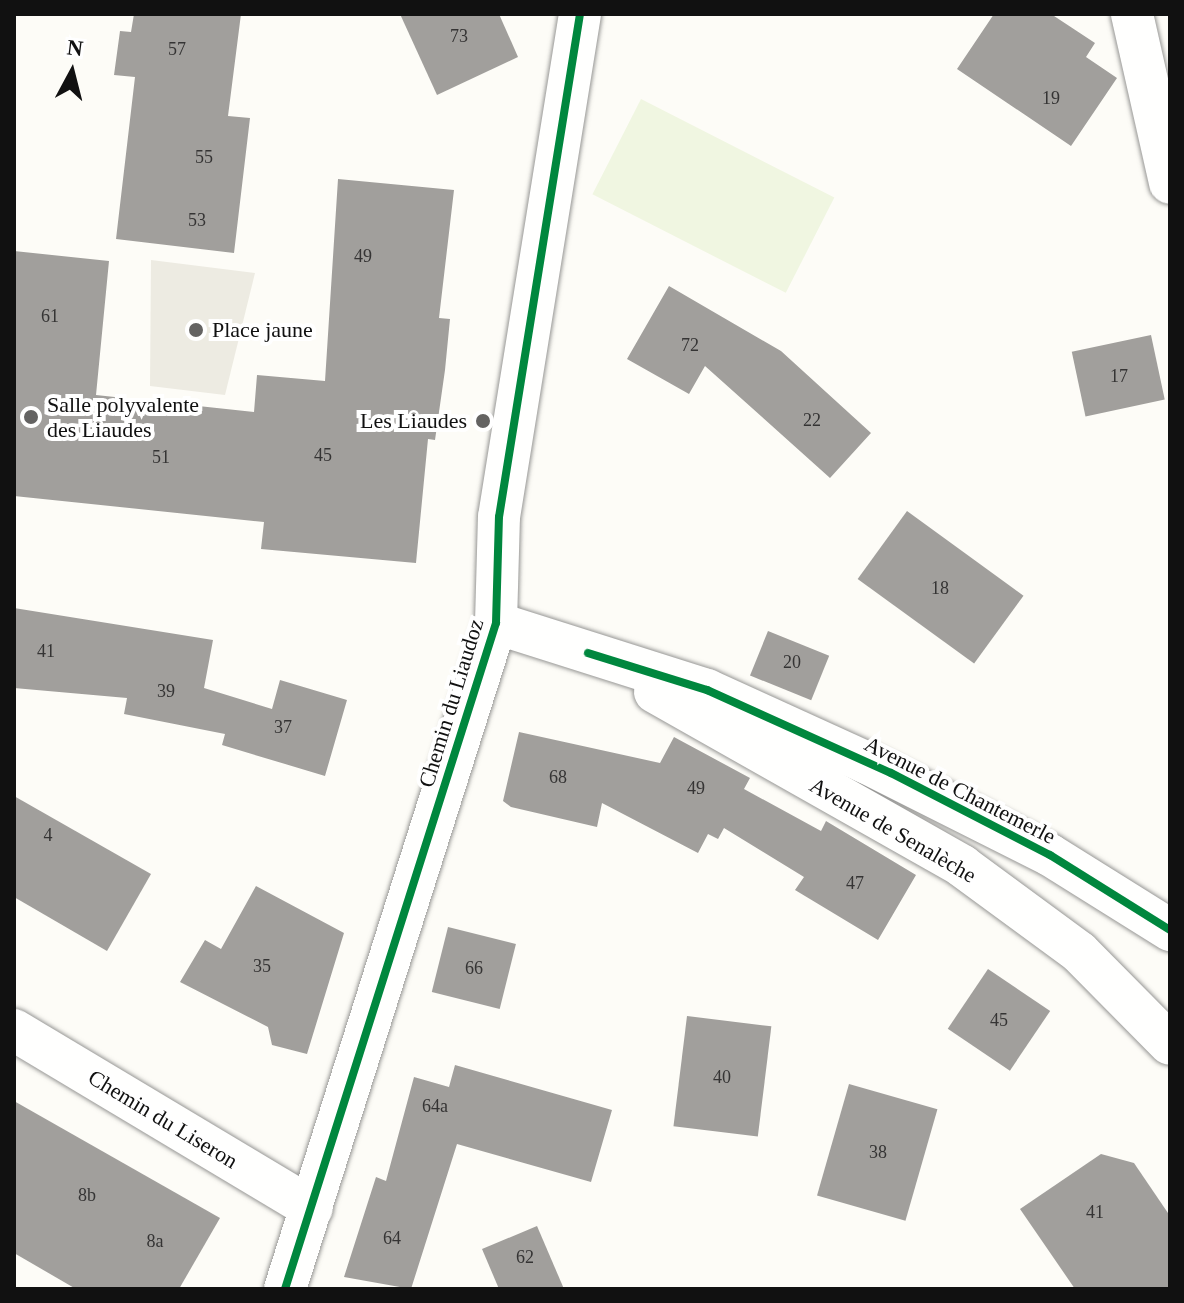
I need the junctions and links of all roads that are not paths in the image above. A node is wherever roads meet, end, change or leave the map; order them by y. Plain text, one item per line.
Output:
1 (580, 14) edge
2 (1132, 14) edge
3 (1170, 183) edge
4 (496, 623) junction
5 (588, 653) junction
6 (1170, 930) edge
7 (14, 1030) edge
8 (1170, 1044) edge
9 (312, 1208) junction
10 (285, 1289) edge

1 - 4 street, Chemin du Liaudoz
2 - 3 street
4 - 5 street, Avenue de Chantemerle
4 - 9 street, Chemin du Liaudoz
5 - 6 street, Avenue de Chantemerle
5 - 8 street, Avenue de Senalèche
7 - 9 street, Chemin du Liseron
9 - 10 street, Chemin du Liaudoz

